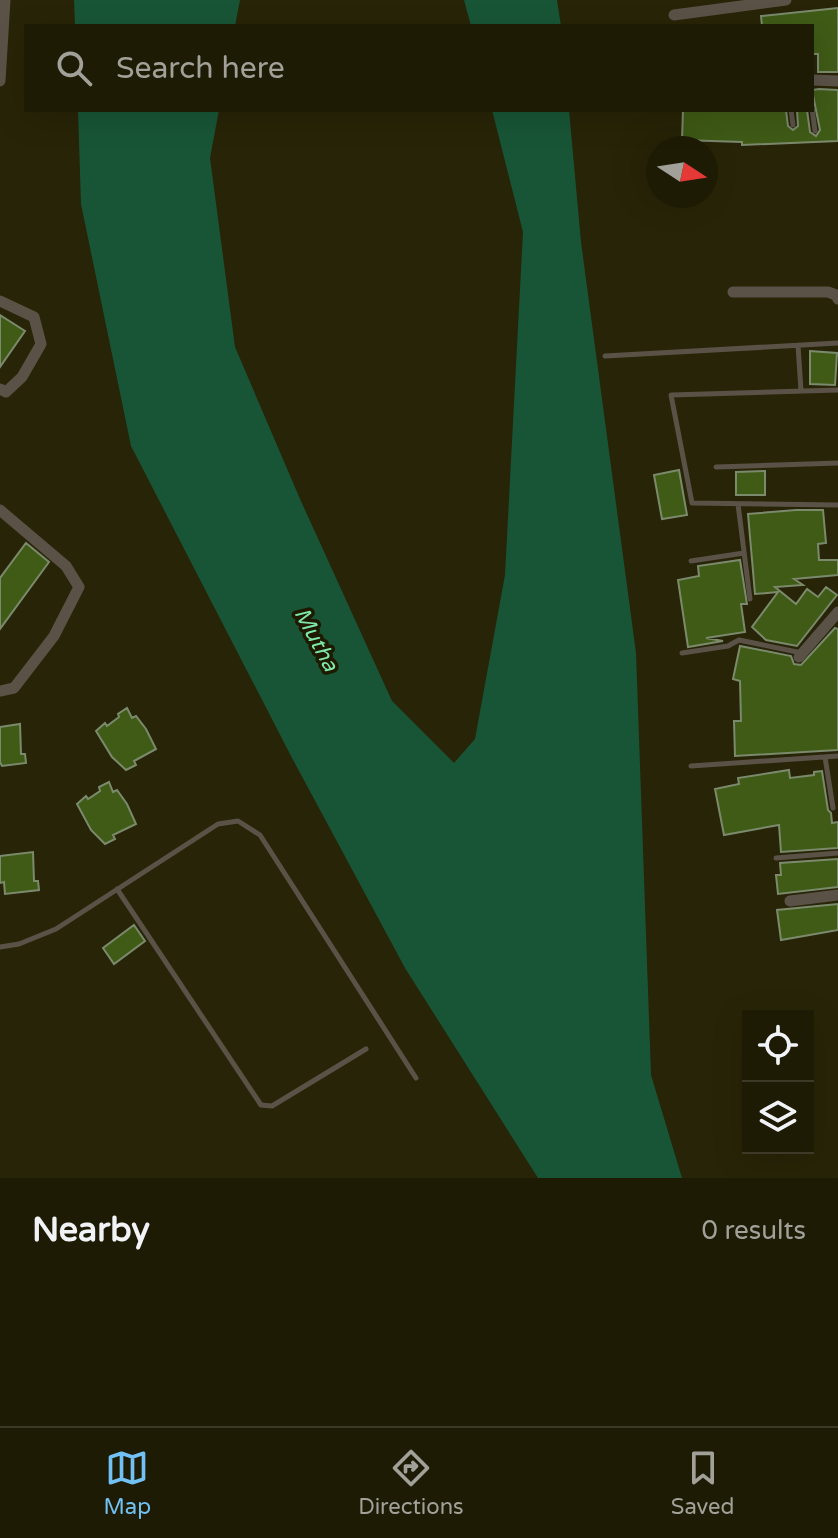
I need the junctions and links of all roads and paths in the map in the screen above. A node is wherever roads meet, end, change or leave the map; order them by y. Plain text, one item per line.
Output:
1 (5, 0) edge
2 (786, 0) edge
3 (674, 15) dead end
4 (814, 80) edge
5 (0, 81) edge
6 (838, 81) edge
7 (791, 112) edge
8 (813, 112) edge
9 (793, 125) dead end
10 (815, 131) dead end
11 (733, 292) dead end
12 (838, 299) edge
13 (0, 301) edge
14 (838, 343) edge
15 (798, 345) junction
16 (605, 356) dead end
17 (0, 389) edge
18 (838, 390) edge
19 (801, 391) junction
20 (838, 463) edge
21 (716, 467) dead end
22 (738, 504) junction
23 (838, 505) edge
24 (0, 510) edge
25 (744, 553) junction
26 (691, 561) dead end
27 (750, 599) dead end
28 (838, 612) edge
29 (682, 653) dead end
30 (801, 655) joint
31 (0, 691) edge
32 (838, 756) edge
33 (825, 757) junction
34 (691, 766) dead end
35 (833, 808) dead end
36 (838, 853) edge
37 (776, 858) dead end
38 (117, 889) junction
39 (838, 895) edge
40 (790, 901) dead end
41 (0, 947) edge
42 (366, 1049) dead end
43 (416, 1078) dead end

1 - 5 street
2 - 3 street
4 - 6 street
7 - 9 lane
8 - 10 lane
11 - 12 street
13 - 17 street
14 - 15 lane
15 - 16 lane
15 - 19 lane
18 - 19 lane
19 - 22 lane
20 - 21 lane
22 - 23 lane
22 - 25 lane
24 - 31 street
25 - 26 lane
25 - 27 lane
28 - 30 street
29 - 30 lane
32 - 33 lane
33 - 34 lane
33 - 35 lane
36 - 37 lane
38 - 41 lane
38 - 42 lane
38 - 43 lane
39 - 40 street

